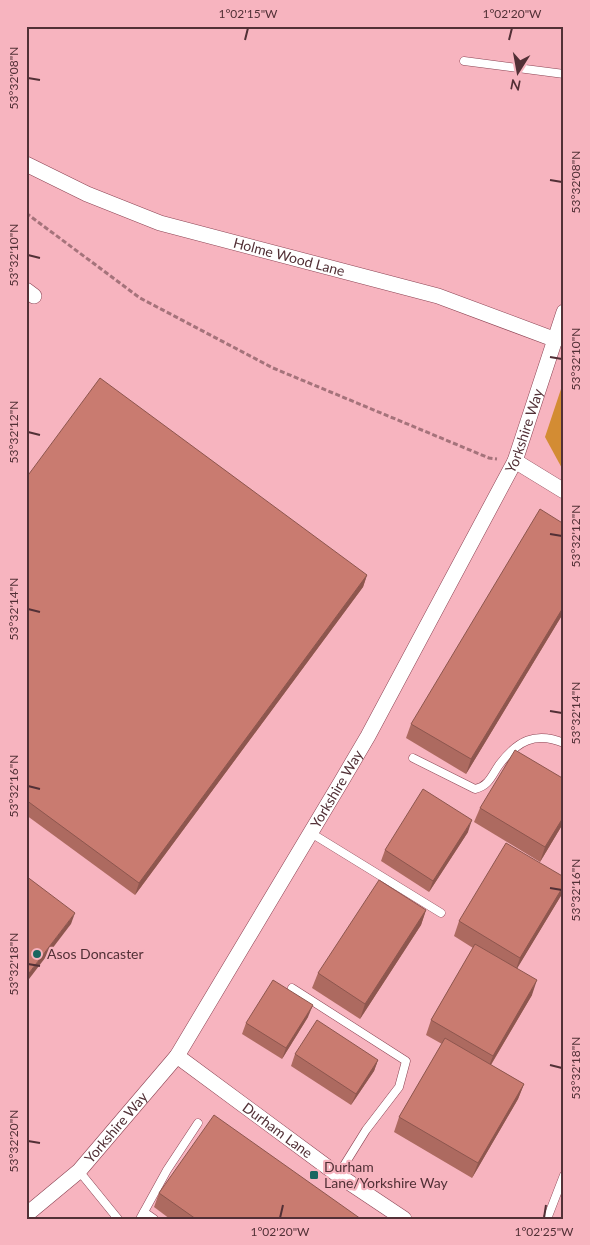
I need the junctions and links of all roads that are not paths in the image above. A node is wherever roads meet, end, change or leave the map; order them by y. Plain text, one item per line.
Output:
1 (464, 61) dead end
2 (564, 74) edge
3 (26, 164) edge
4 (564, 312) edge
5 (556, 340) junction
6 (515, 461) junction
7 (564, 491) edge
8 (564, 743) edge
9 (414, 758) dead end
10 (311, 833) junction
11 (441, 913) dead end
12 (292, 988) dead end
13 (177, 1056) junction
14 (198, 1123) dead end
15 (79, 1171) junction
16 (338, 1175) junction
17 (564, 1175) edge
18 (26, 1215) edge
19 (142, 1215) edge
20 (118, 1219) edge
21 (154, 1219) edge
22 (404, 1219) edge
23 (547, 1219) edge

1 - 2 lane
3 - 5 street, Holme Wood Lane
4 - 5 street, Yorkshire Way
5 - 6 street, Yorkshire Way
6 - 7 street
6 - 10 street, Yorkshire Way
8 - 9 lane
10 - 11 lane
10 - 13 street, Yorkshire Way
12 - 16 lane
13 - 15 street, Yorkshire Way
13 - 16 street, Durham Lane
14 - 19 lane
15 - 18 street, Yorkshire Way
15 - 20 lane
16 - 22 street, Durham Lane
17 - 23 lane
19 - 21 lane

